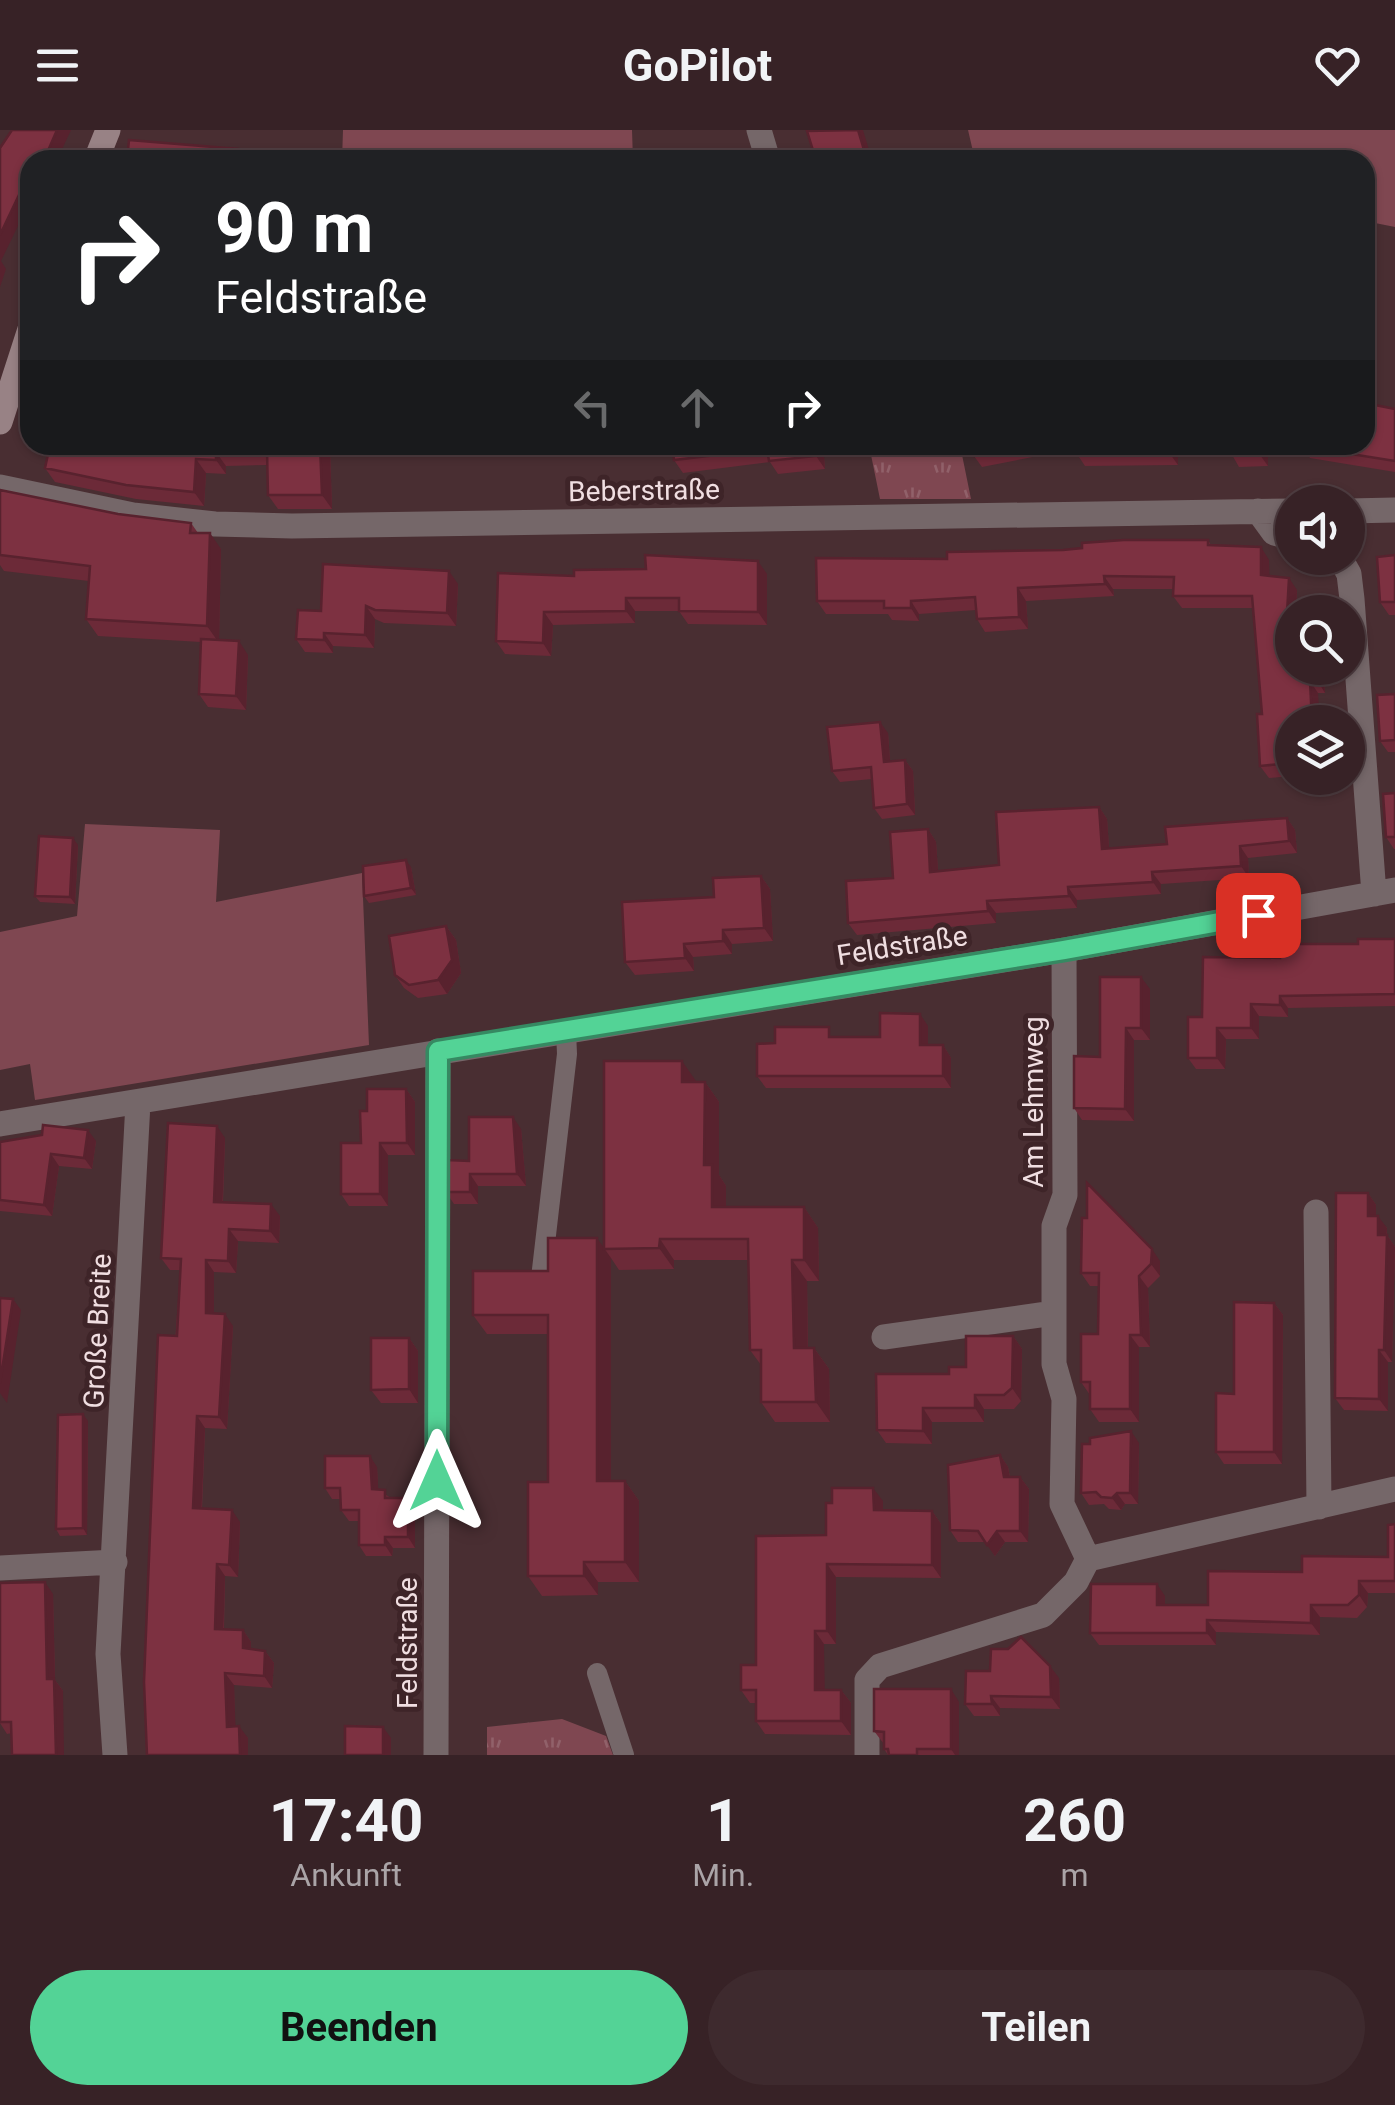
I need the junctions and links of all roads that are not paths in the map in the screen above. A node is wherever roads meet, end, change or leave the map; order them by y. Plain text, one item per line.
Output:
1 (20, 359) edge
2 (0, 422) edge
3 (0, 486) edge
4 (1365, 510) edge
5 (1395, 510) edge
6 (1258, 511) junction
7 (1275, 511) edge
8 (1275, 533) edge
9 (1348, 575) edge
10 (1384, 892) edge
11 (1064, 950) junction
12 (566, 1031) junction
13 (438, 1051) junction
14 (138, 1103) junction
15 (0, 1124) edge
16 (1316, 1212) dead end
17 (542, 1278) edge
18 (1054, 1313) junction
19 (884, 1337) dead end
20 (1395, 1490) edge
21 (1319, 1506) junction
22 (1088, 1560) junction
23 (115, 1562) junction
24 (0, 1568) edge
25 (597, 1673) dead end
26 (115, 1755) edge
27 (436, 1755) edge
28 (624, 1755) edge
29 (867, 1755) edge

1 - 2 main road
3 - 6 street, Beberstraße
4 - 5 street
6 - 7 street, Beberstraße
6 - 8 street
9 - 10 street, Feldstraße
10 - 11 street, Feldstraße
11 - 12 street, Feldstraße
11 - 18 street, Am Lehmweg
12 - 13 street, Feldstraße
12 - 17 lane
13 - 14 street, Feldstraße
13 - 27 street, Feldstraße
14 - 15 street, Feldstraße
14 - 23 street, Große Breite
16 - 21 street
18 - 19 street
18 - 22 street, Am Lehmweg
20 - 21 street
21 - 22 street
22 - 29 street
23 - 24 street
23 - 26 street, Große Breite
25 - 28 lane

